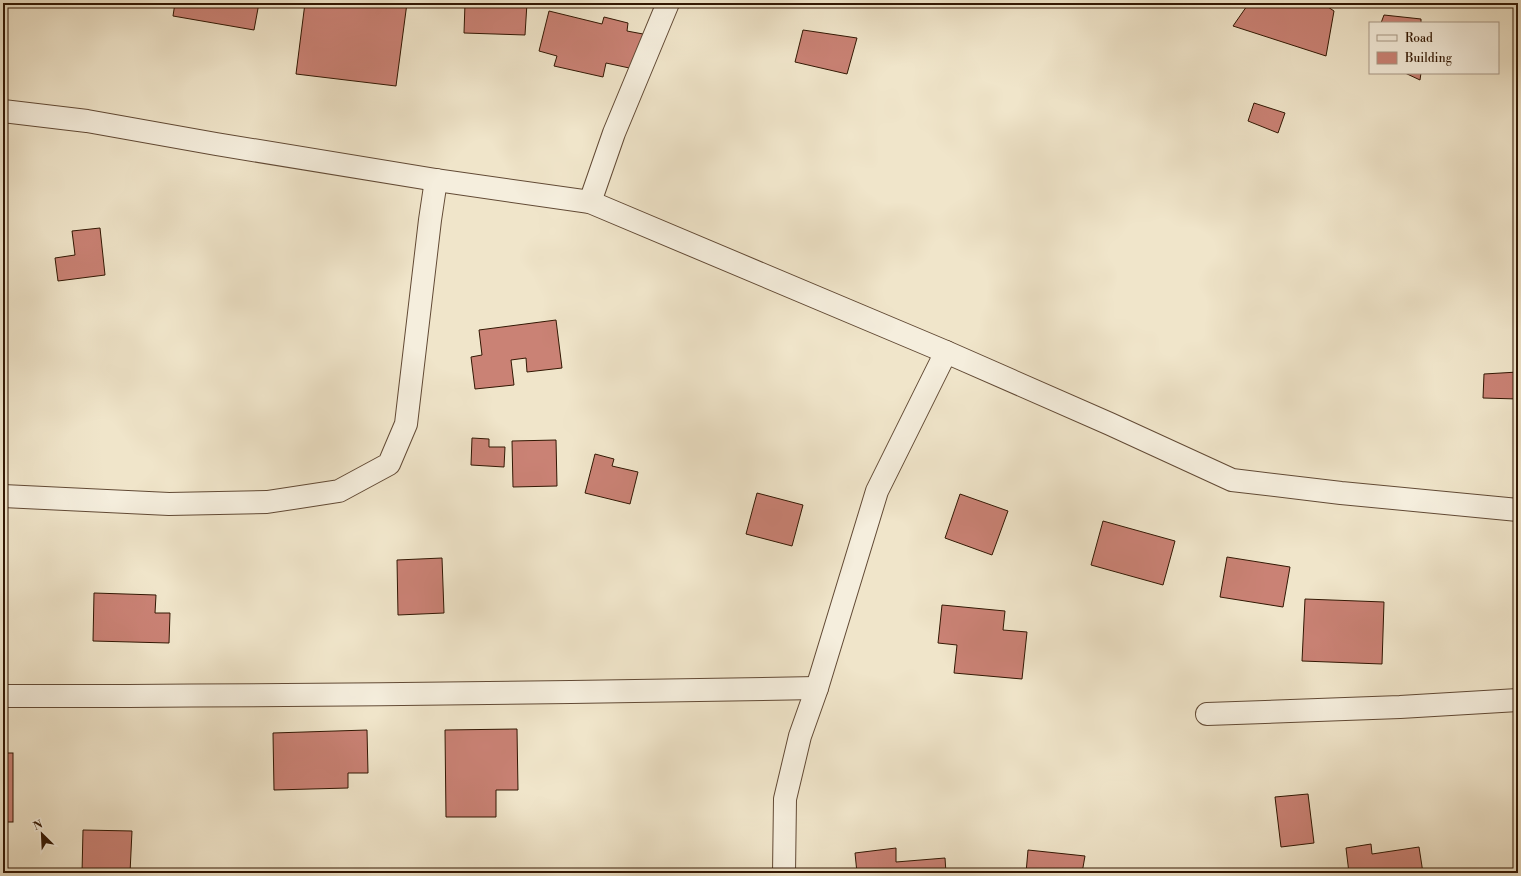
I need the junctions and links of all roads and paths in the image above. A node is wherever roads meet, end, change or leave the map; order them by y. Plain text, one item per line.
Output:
1 (668, 3) edge
2 (3, 111) edge
3 (436, 180) junction
4 (590, 202) junction
5 (946, 352) junction
6 (3, 496) edge
7 (1518, 510) edge
8 (817, 688) junction
9 (3, 696) edge
10 (1518, 700) edge
11 (1207, 714) dead end
12 (784, 873) edge

1 - 4 street
2 - 3 street
3 - 4 street
3 - 6 street
4 - 5 street
5 - 7 street
5 - 8 street
8 - 9 street
8 - 12 street
10 - 11 street

